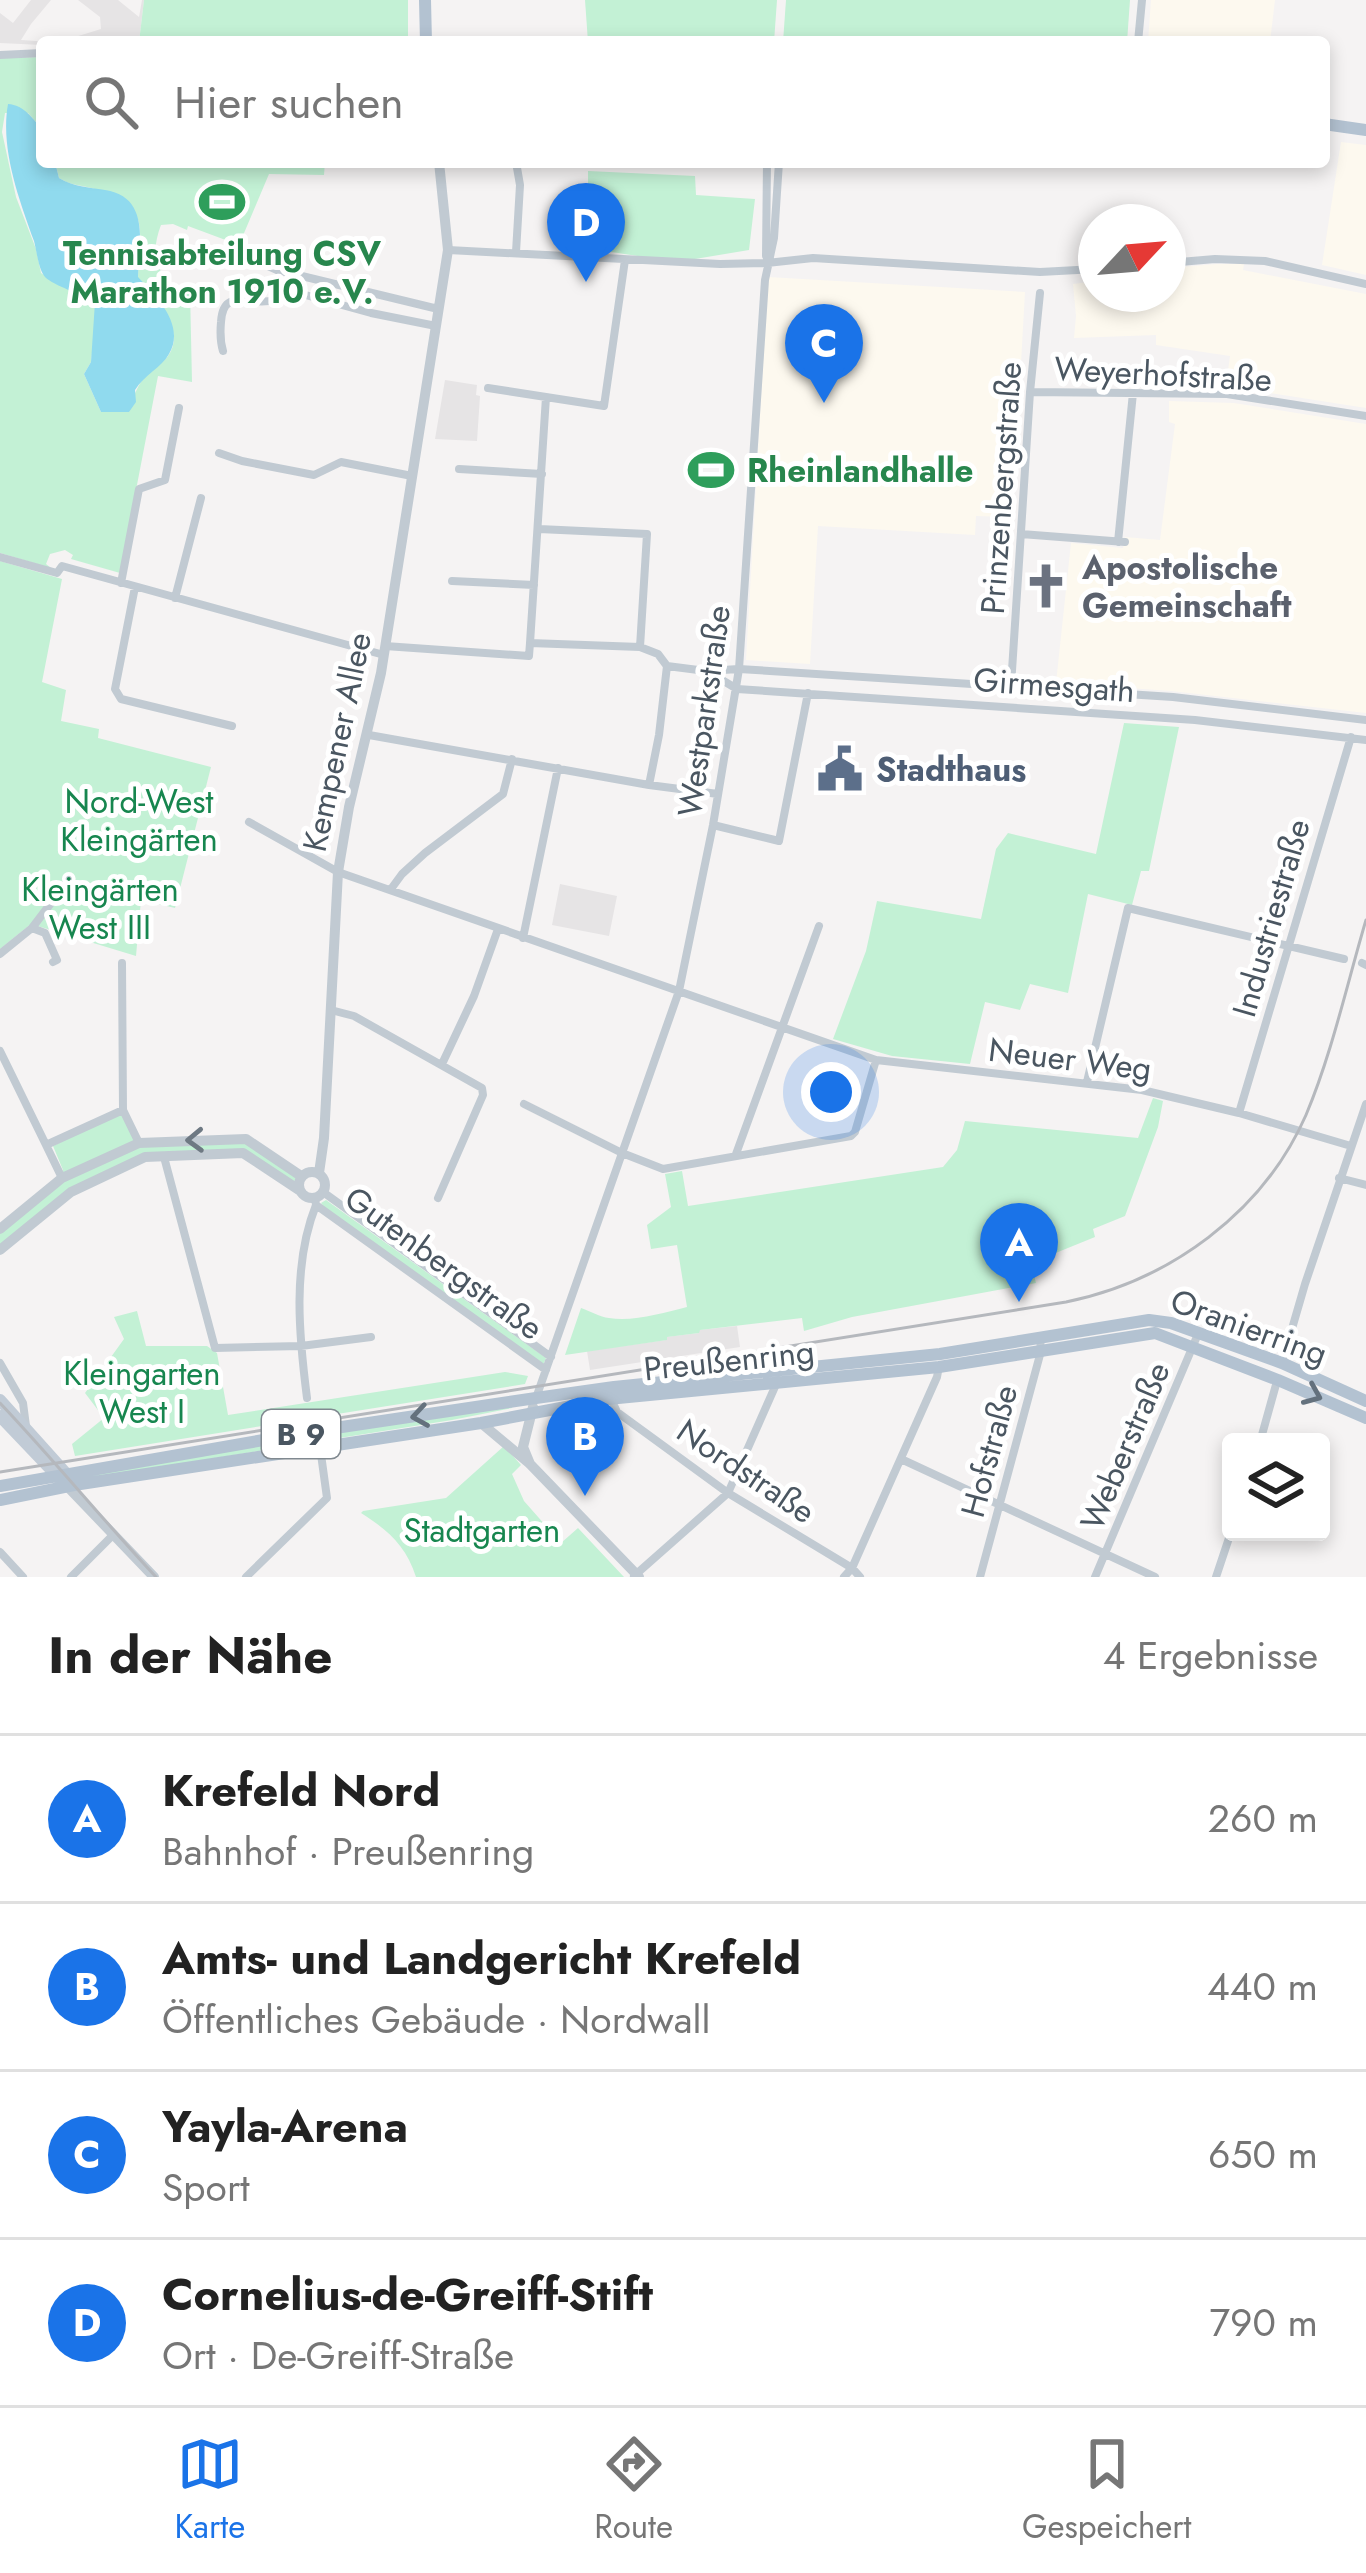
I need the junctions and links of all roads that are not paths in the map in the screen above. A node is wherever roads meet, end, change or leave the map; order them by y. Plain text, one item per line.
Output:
1 (425, 0) edge
2 (1142, 0) edge
3 (426, 36) edge
4 (1139, 36) edge
5 (36, 53) edge
6 (0, 55) edge
7 (1330, 125) edge
8 (1366, 130) edge
9 (440, 168) edge
10 (517, 168) edge
11 (767, 168) edge
12 (778, 168) edge
13 (448, 250) junction
14 (516, 252) junction
15 (625, 260) junction
16 (1186, 261) edge
17 (259, 262) dead end
18 (766, 263) junction
19 (1078, 270) edge
20 (1366, 284) edge
21 (1040, 293) dead end
22 (441, 306) junction
23 (438, 326) junction
24 (223, 351) dead end
25 (488, 388) dead end
26 (1030, 392) junction
27 (1132, 393) junction
28 (546, 397) junction
29 (179, 409) dead end
30 (1366, 416) edge
31 (219, 453) dead end
32 (459, 469) dead end
33 (542, 474) junction
34 (412, 476) junction
35 (201, 498) dead end
36 (538, 529) junction
37 (1021, 534) junction
38 (0, 557) edge
39 (452, 581) dead end
40 (122, 583) junction
41 (534, 585) junction
42 (135, 586) junction
43 (176, 598) junction
44 (530, 643) junction
45 (640, 647) junction
46 (385, 651) junction
47 (667, 666) junction
48 (740, 669) junction
49 (706, 670) junction
50 (1011, 686) junction
51 (737, 689) junction
52 (808, 693) junction
53 (1366, 720) edge
54 (232, 726) dead end
55 (369, 735) junction
56 (1351, 737) junction
57 (1366, 740) edge
58 (512, 759) junction
59 (558, 768) junction
60 (649, 784) junction
61 (718, 794) junction
62 (249, 822) dead end
63 (713, 825) junction
64 (338, 872) junction
65 (70, 878) dead end
66 (391, 889) junction
67 (818, 926) dead end
68 (32, 928) junction
69 (498, 929) junction
70 (523, 938) junction
71 (1289, 946) junction
72 (0, 954) edge
73 (1344, 959) dead end
74 (53, 962) dead end
75 (122, 963) dead end
76 (679, 991) junction
77 (331, 1010) junction
78 (782, 1027) junction
79 (0, 1051) edge
80 (876, 1060) junction
81 (442, 1064) junction
82 (1087, 1082) junction
83 (524, 1104) dead end
84 (1366, 1104) edge
85 (123, 1110) junction
86 (1239, 1113) junction
87 (139, 1143) junction
88 (46, 1145) junction
89 (1351, 1147) junction
90 (622, 1153) junction
91 (735, 1156) junction
92 (145, 1157) junction
93 (164, 1157) junction
94 (319, 1173) junction
95 (62, 1178) junction
96 (1339, 1178) junction
97 (300, 1183) junction
98 (1366, 1184) edge
99 (71, 1192) junction
100 (318, 1198) junction
101 (438, 1198) dead end
102 (0, 1229) edge
103 (0, 1250) edge
104 (371, 1337) dead end
105 (1196, 1340) junction
106 (1041, 1344) junction
107 (301, 1346) junction
108 (551, 1357) junction
109 (939, 1360) junction
110 (1282, 1363) junction
111 (0, 1364) edge
112 (546, 1370) junction
113 (779, 1375) junction
114 (1278, 1380) junction
115 (308, 1398) dead end
116 (536, 1398) junction
117 (611, 1399) junction
118 (0, 1400) edge
119 (1366, 1401) edge
120 (532, 1413) junction
121 (0, 1416) edge
122 (1366, 1418) edge
123 (481, 1423) junction
124 (26, 1427) junction
125 (1262, 1433) edge
126 (320, 1447) junction
127 (901, 1459) junction
128 (530, 1464) junction
129 (66, 1480) junction
130 (0, 1486) edge
131 (728, 1493) junction
132 (0, 1500) edge
133 (1000, 1504) junction
134 (1021, 1515) junction
135 (993, 1527) junction
136 (114, 1534) junction
137 (1228, 1541) edge
138 (0, 1552) edge
139 (1104, 1555) junction
140 (852, 1568) junction
141 (636, 1576) edge
142 (23, 1577) edge
143 (71, 1577) edge
144 (154, 1577) edge
145 (245, 1577) edge
146 (844, 1577) edge
147 (860, 1577) edge
148 (980, 1577) edge
149 (1095, 1577) edge
150 (1155, 1577) edge
151 (1216, 1577) edge

1 - 3 main road
2 - 4 street
5 - 6 street
7 - 8 main road
9 - 13 street, Kempener Allee
10 - 14 street
11 - 18 street, Westparkstraße
12 - 18 street, Westparkstraße
13 - 14 street
13 - 22 street, Kempener Allee
14 - 15 street
15 - 18 street
15 - 28 street
16 - 20 street
17 - 22 street
18 - 19 street
18 - 48 street, Westparkstraße
21 - 26 street, Prinzenbergstraße
22 - 23 street, Kempener Allee
23 - 24 street
23 - 34 street, Kempener Allee
25 - 28 street
26 - 27 street, Weyerhofstraße
26 - 37 street, Prinzenbergstraße
27 - 30 street, Weyerhofstraße
27 - 37 street
28 - 33 street
29 - 40 street
31 - 34 street
32 - 33 street
33 - 36 street
34 - 46 street, Kempener Allee
35 - 43 street
36 - 41 street
36 - 45 street
37 - 50 street, Prinzenbergstraße
38 - 40 street
39 - 41 street
40 - 42 street
41 - 44 street
42 - 43 street
42 - 54 street
43 - 46 street
44 - 45 street
44 - 46 street
45 - 47 street
46 - 55 street, Kempener Allee
47 - 49 street, Girmesgath
47 - 60 street
48 - 49 street, Girmesgath
48 - 50 street, Girmesgath
48 - 51 street, Westparkstraße
49 - 51 street
50 - 53 street, Girmesgath
51 - 52 street, Girmesgath
51 - 61 street, Westparkstraße
52 - 56 street, Girmesgath
52 - 63 street
55 - 58 street
55 - 64 street, Kempener Allee
56 - 57 street, Girmesgath
56 - 71 street, Industriestraße
58 - 59 street
58 - 66 street
59 - 60 street
59 - 70 street
60 - 61 street
61 - 63 street, Westparkstraße
62 - 64 street, Neuer Weg
63 - 76 street, Westparkstraße
64 - 66 street, Neuer Weg
64 - 77 street, Kempener Allee
65 - 68 street
66 - 69 street, Neuer Weg
67 - 78 street
68 - 72 street
68 - 74 street
69 - 70 street, Neuer Weg
69 - 81 street
70 - 76 street, Neuer Weg
71 - 73 street
71 - 82 street
71 - 86 street, Industriestraße
75 - 85 street
76 - 78 street, Neuer Weg
76 - 90 street, Westparkstraße
77 - 81 street
77 - 94 street, Kempener Allee
78 - 80 street, Neuer Weg
78 - 91 street
79 - 88 street
80 - 82 street, Neuer Weg
80 - 91 street
81 - 101 street
82 - 86 street, Neuer Weg
83 - 90 street
84 - 89 street
85 - 87 street
85 - 88 street
86 - 89 street, Neuer Weg
87 - 92 street
87 - 95 street, Gutenbergstraße
97 -> 87 street, Gutenbergstraße
88 - 95 street
89 - 96 street
90 - 91 street
90 - 108 street, Westparkstraße
92 - 93 street, Gutenbergstraße
92 - 99 street, Gutenbergstraße
93 - 97 street, Gutenbergstraße
93 - 107 street
94 - 97 street
94 - 100 street
95 - 99 street
95 - 102 street, Gutenbergstraße
96 - 98 street
96 - 110 street
97 - 100 street
99 - 103 street, Gutenbergstraße
100 - 107 street
100 - 108 street, Gutenbergstraße
100 - 112 street, Gutenbergstraße
104 - 107 street
105 - 106 main road, Oranierring / B 9
105 - 110 main road, Oranierring / B 9
105 - 114 main road, Oranierring / B 9
105 - 139 street, Weberstraße
106 - 109 main road, Preußenring / B 9
106 - 133 street, Hofstraße
107 - 115 street
108 - 112 street, Westparkstraße
109 - 113 main road, Preußenring / B 9
109 - 127 street
110 - 119 main road, Oranierring / B 9
111 - 124 street
112 - 116 street, Westparkstraße
113 - 116 main road, Preußenring / B 9
113 - 117 main road, Preußenring / B 9
113 - 131 street
114 -> 122 main road, Oranierring / B 9
114 - 125 street
116 - 120 street
116 -> 129 main road, Preußenring / B 9
117 - 120 main road, Preußenring / B 9
117 - 131 street, Nordstraße
118 - 124 main road
120 - 123 main road, Preußenring / B 9
120 - 128 street
121 - 129 main road
123 - 126 main road, Preußenring / B 9
123 - 128 street
124 - 129 main road
126 - 129 main road, Preußenring / B 9
126 - 145 street
127 - 133 street
127 - 140 street
128 - 141 street
129 - 130 main road, B 9
129 - 132 main road, B 9
129 - 136 street
131 - 140 street, Nordstraße
131 - 141 street
133 - 134 street
133 - 135 street, Hofstraße
134 - 135 street
134 - 139 street
135 - 148 street, Hofstraße
136 - 143 street
136 - 144 street
137 - 151 street
138 - 142 street
139 - 149 street, Weberstraße
139 - 150 street
140 - 146 street
140 - 147 street, Nordstraße

